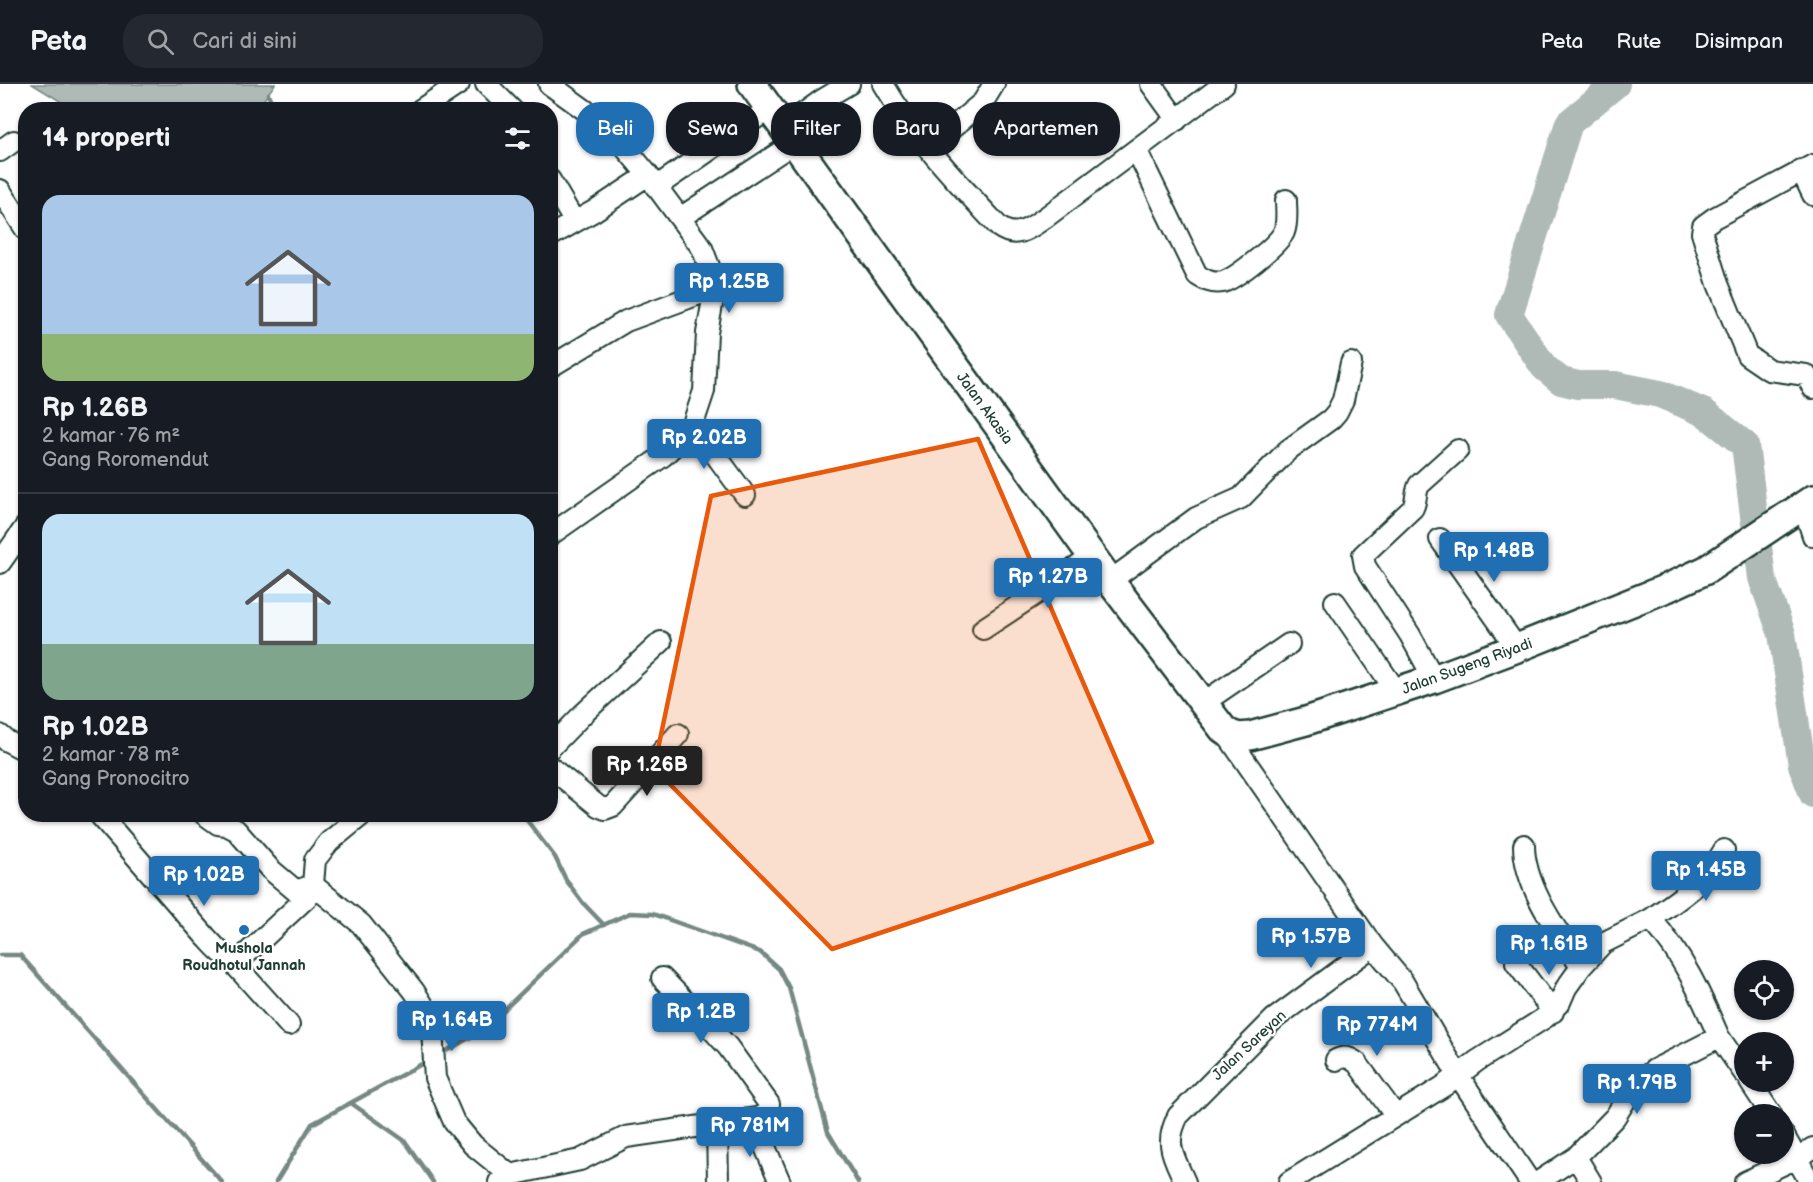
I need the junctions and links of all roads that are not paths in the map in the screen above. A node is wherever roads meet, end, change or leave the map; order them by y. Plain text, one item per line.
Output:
1 (459, 84) edge
2 (486, 84) edge
3 (549, 84) edge
4 (752, 84) edge
5 (849, 84) edge
6 (883, 84) edge
7 (994, 84) edge
8 (1151, 84) edge
9 (1224, 84) edge
10 (432, 102) edge
11 (504, 102) edge
12 (819, 102) edge
13 (894, 102) edge
14 (771, 111) edge
15 (961, 120) edge
16 (1177, 120) junction
17 (771, 132) edge
18 (771, 137) edge
19 (1137, 151) junction
20 (803, 156) edge
21 (935, 156) edge
22 (1807, 167) edge
23 (652, 181) junction
24 (0, 190) edge
25 (558, 194) edge
26 (1813, 195) edge
27 (1286, 200) dead end
28 (18, 218) edge
29 (680, 218) junction
30 (574, 221) junction
31 (558, 231) edge
32 (715, 288) junction
33 (558, 362) edge
34 (1351, 363) dead end
35 (1813, 388) edge
36 (693, 424) junction
37 (1458, 450) dead end
38 (745, 495) dead end
39 (1805, 503) edge
40 (558, 529) edge
41 (1813, 536) edge
42 (18, 537) edge
43 (1440, 539) dead end
44 (1092, 556) junction
45 (1, 562) edge
46 (1110, 581) junction
47 (1335, 602) dead end
48 (983, 629) dead end
49 (661, 642) dead end
50 (1289, 644) dead end
51 (1517, 648) junction
52 (1434, 679) junction
53 (1396, 691) junction
54 (1203, 703) junction
55 (1223, 729) junction
56 (678, 734) dead end
57 (0, 735) edge
58 (558, 740) edge
59 (18, 747) edge
60 (558, 774) edge
61 (111, 822) edge
62 (215, 822) edge
63 (353, 822) edge
64 (1524, 845) dead end
65 (1724, 850) dead end
66 (315, 887) junction
67 (1651, 919) junction
68 (1373, 946) junction
69 (232, 959) junction
70 (1516, 963) dead end
71 (1581, 967) junction
72 (662, 978) dead end
73 (1553, 1012) junction
74 (289, 1025) dead end
75 (1719, 1037) junction
76 (1734, 1059) edge
77 (1336, 1060) dead end
78 (1458, 1075) junction
79 (1395, 1115) junction
80 (753, 1119) junction
81 (717, 1124) junction
82 (1805, 1153) edge
83 (1576, 1157) junction
84 (504, 1179) edge
85 (718, 1182) edge
86 (780, 1182) edge
87 (1185, 1182) edge
88 (1289, 1182) edge
89 (1530, 1182) edge
90 (1538, 1182) edge
91 (1591, 1182) edge
92 (1745, 1182) edge
93 (1810, 1182) edge

1 - 10 street
2 - 11 street
3 - 23 street
4 - 14 street, Jalan Akasia
5 - 12 street
6 - 13 street
7 - 15 street
8 - 16 street
9 - 16 street
16 - 19 street
17 - 23 street
18 - 29 street
19 - 21 street
19 - 27 street
20 - 44 street, Jalan Akasia
22 - 26 street
22 - 35 street
23 - 29 street
23 - 30 street
24 - 28 street
25 - 30 street
29 - 32 street
30 - 31 street
32 - 33 street
32 - 36 street
34 - 46 street
36 - 38 street
36 - 40 street
37 - 52 street
39 - 41 street
39 - 51 street, Jalan Sugeng Riyadi
42 - 45 street
43 - 51 street
44 - 46 street, Jalan Akasia
44 - 48 street
46 - 54 street, Jalan Akasia
47 - 53 street
49 - 58 street
50 - 54 street
51 - 52 street, Jalan Sugeng Riyadi
52 - 53 street, Jalan Sugeng Riyadi
53 - 55 street, Jalan Sugeng Riyadi
54 - 55 street, Jalan Akasia
55 - 68 street
56 - 60 street
57 - 59 street
61 - 69 street
62 - 66 street
63 - 66 street
64 - 71 street
65 - 67 street
66 - 69 street
66 - 84 street
67 - 71 street
67 - 75 street
68 - 78 street
68 - 87 street, Jalan Sareyan
69 - 74 street
70 - 73 street
71 - 73 street
72 - 80 street
73 - 78 street
75 - 76 street
75 - 83 street
77 - 79 street
78 - 79 street
78 - 89 street
79 - 88 street
80 - 81 street
80 - 86 street
81 - 84 street
81 - 85 street
82 - 92 street
82 - 93 street
83 - 90 street
83 - 91 street

